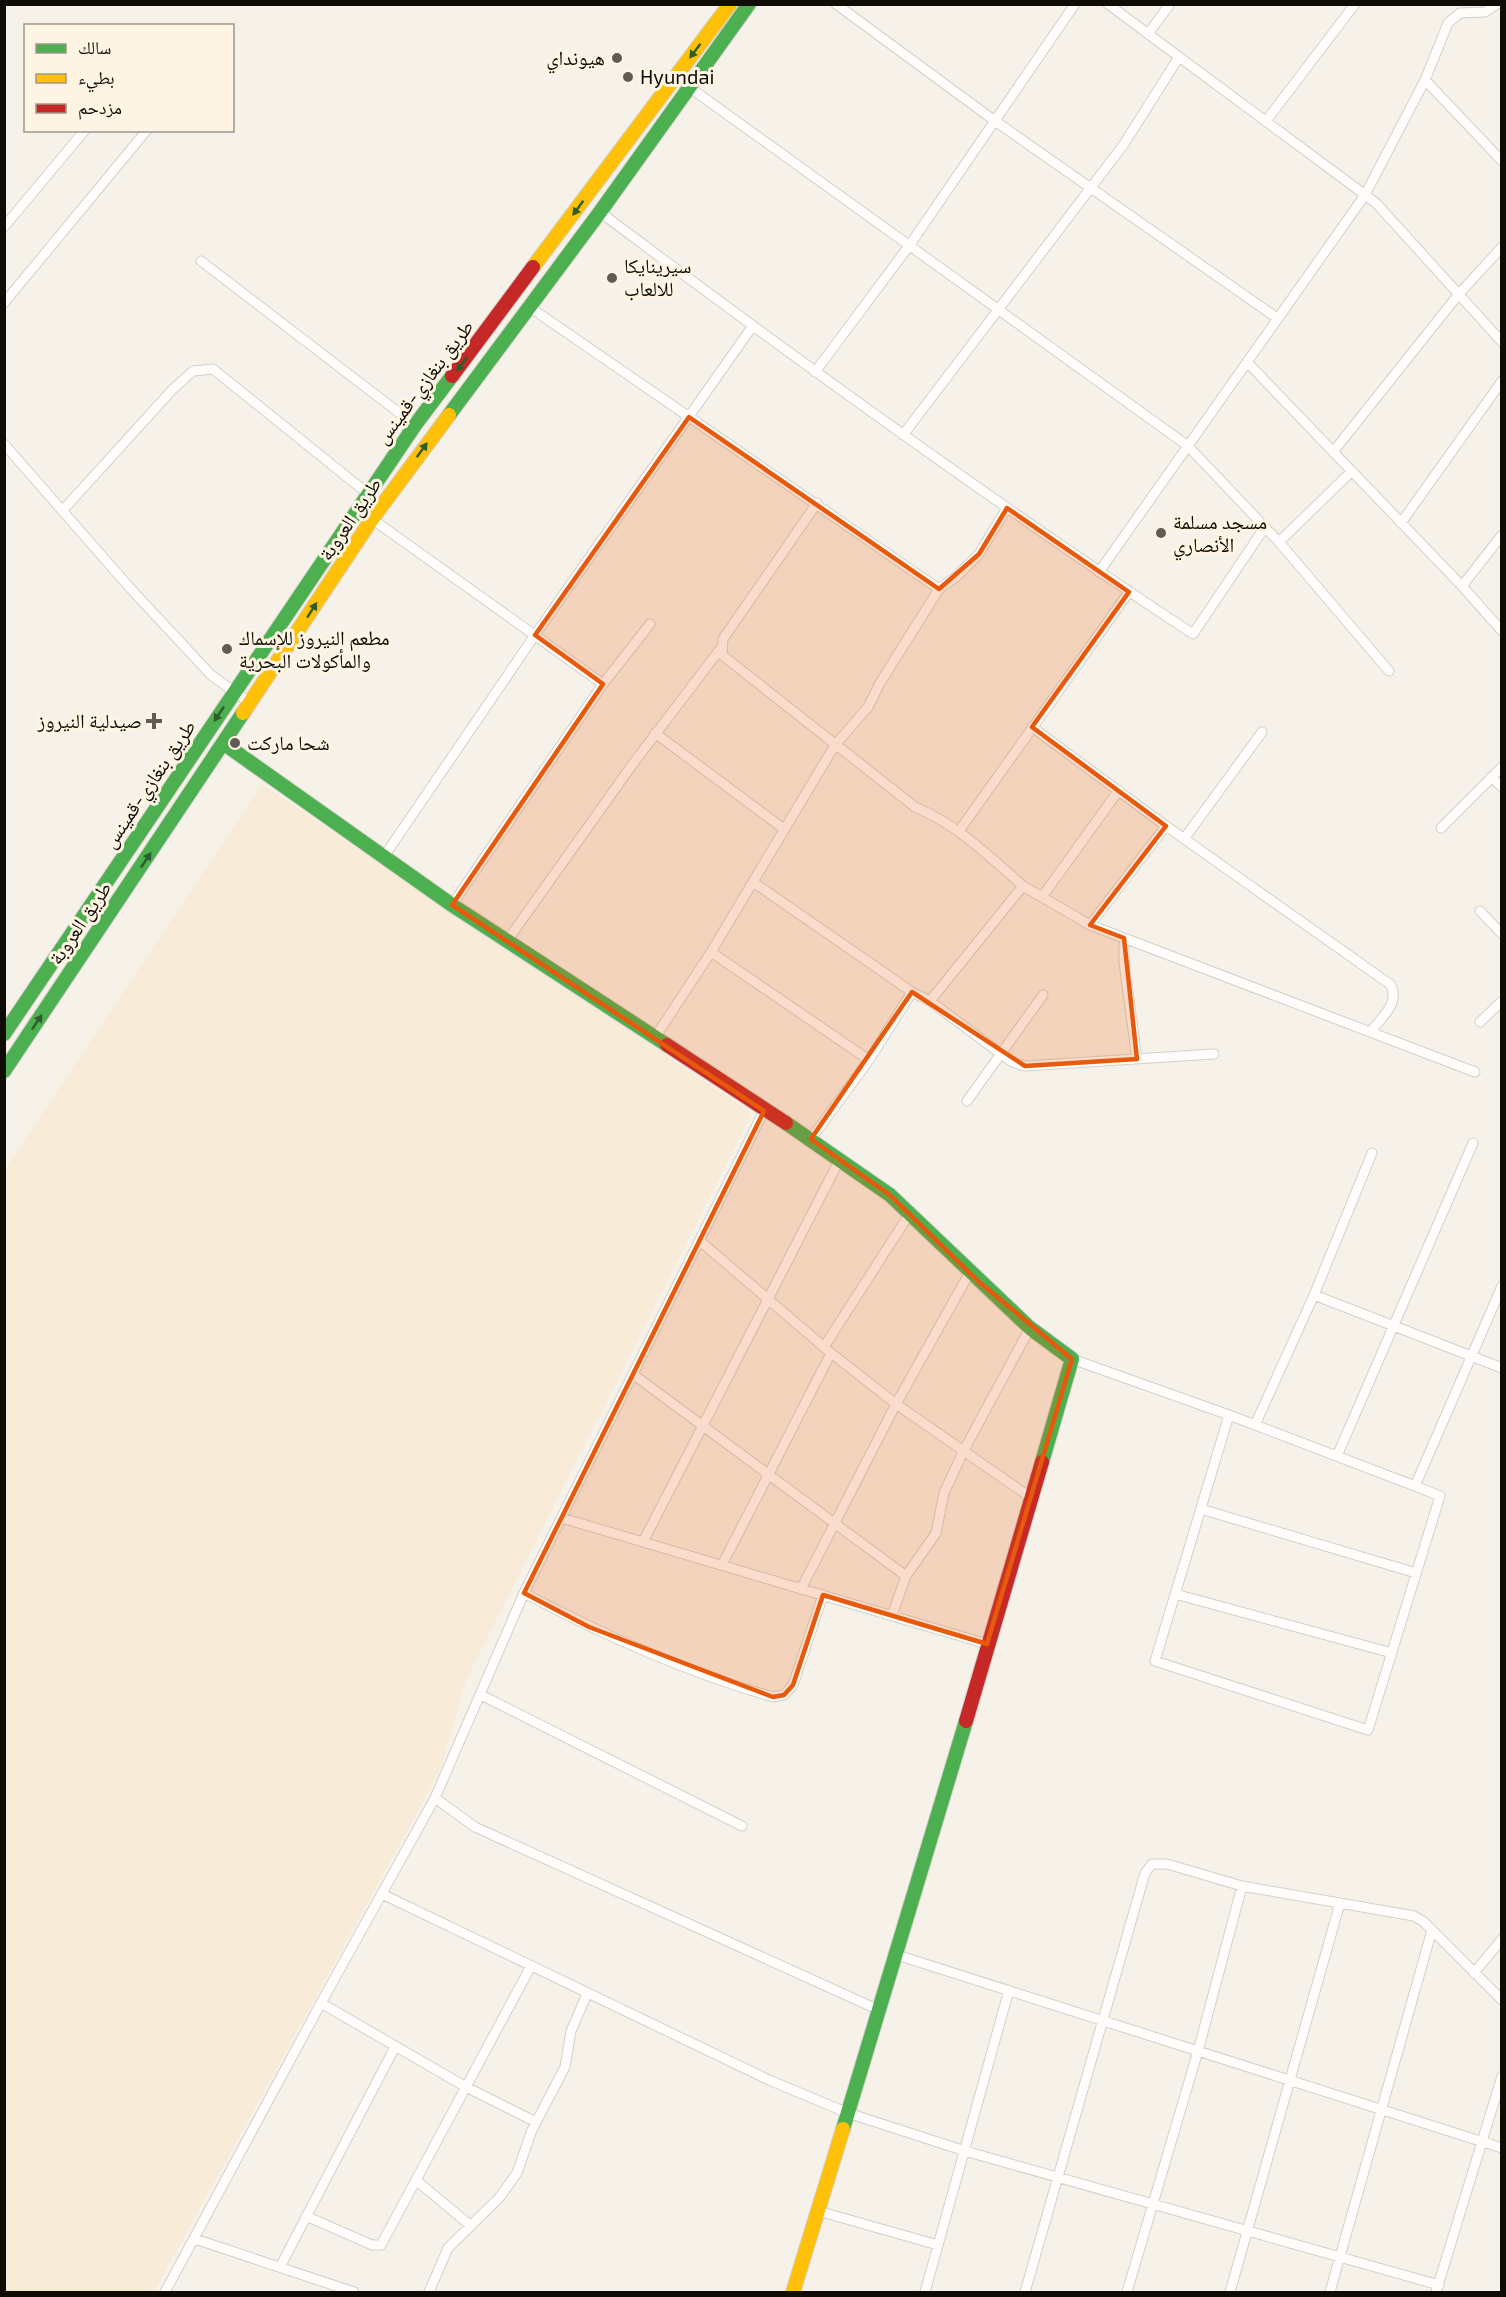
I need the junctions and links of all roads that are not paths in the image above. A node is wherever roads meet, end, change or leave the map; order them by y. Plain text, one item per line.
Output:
1 (730, 4) edge
2 (749, 4) edge
3 (836, 4) edge
4 (1075, 4) edge
5 (1108, 4) edge
6 (1170, 4) edge
7 (1355, 4) edge
8 (1470, 4) edge
9 (1498, 8) edge
10 (1479, 12) junction
11 (1148, 34) junction
12 (1179, 57) junction
13 (1425, 80) junction
14 (689, 87) junction
15 (1266, 121) junction
16 (995, 122) junction
17 (83, 132) edge
18 (145, 132) edge
19 (1502, 161) edge
20 (1089, 188) junction
21 (1365, 195) junction
22 (600, 212) junction
23 (4, 227) edge
24 (909, 246) junction
25 (1502, 247) edge
26 (201, 261) dead end
27 (1458, 295) junction
28 (4, 303) edge
29 (528, 306) junction
30 (998, 309) junction
31 (1277, 318) junction
32 (752, 327) junction
33 (1502, 342) edge
34 (1247, 362) junction
35 (815, 372) junction
36 (1502, 381) edge
37 (689, 417) junction
38 (415, 425) junction
39 (903, 435) junction
40 (4, 444) edge
41 (1188, 446) junction
42 (1333, 452) junction
43 (1352, 471) junction
44 (367, 494) junction
45 (817, 503) junction
46 (1007, 508) junction
47 (63, 510) junction
48 (372, 519) junction
49 (1401, 523) junction
50 (1266, 527) junction
51 (1502, 535) edge
52 (1279, 542) junction
53 (1099, 572) junction
54 (1462, 586) junction
55 (939, 589) junction
56 (1129, 592) junction
57 (650, 624) dead end
58 (1502, 631) edge
59 (535, 635) junction
60 (721, 648) junction
61 (1389, 671) dead end
62 (603, 684) junction
63 (234, 692) junction
64 (250, 703) junction
65 (1032, 727) junction
66 (1262, 732) dead end
67 (656, 733) junction
68 (223, 743) junction
69 (835, 745) junction
70 (1502, 767) edge
71 (1491, 777) junction
72 (1502, 787) edge
73 (1119, 790) junction
74 (1166, 826) junction
75 (1441, 828) dead end
76 (784, 829) junction
77 (959, 831) junction
78 (1184, 839) junction
79 (383, 858) junction
80 (753, 882) junction
81 (1023, 886) junction
82 (1042, 897) junction
83 (452, 905) junction
84 (1480, 911) dead end
85 (1090, 925) junction
86 (1502, 934) edge
87 (1124, 938) junction
88 (507, 941) junction
89 (711, 952) junction
90 (912, 992) junction
91 (1043, 995) dead end
92 (930, 1001) junction
93 (1502, 1001) edge
94 (1480, 1022) dead end
95 (1370, 1032) junction
96 (4, 1034) edge
97 (654, 1039) junction
98 (1001, 1052) junction
99 (1214, 1054) dead end
100 (1137, 1059) junction
101 (868, 1060) junction
102 (4, 1071) edge
103 (1475, 1072) dead end
104 (967, 1101) dead end
105 (764, 1111) junction
106 (811, 1140) junction
107 (1473, 1143) dead end
108 (1372, 1153) dead end
109 (840, 1159) junction
110 (910, 1213) junction
111 (700, 1241) junction
112 (970, 1272) junction
113 (1502, 1286) edge
114 (1314, 1295) junction
115 (769, 1300) junction
116 (1030, 1328) junction
117 (1394, 1328) junction
118 (828, 1350) junction
119 (1471, 1356) junction
120 (1072, 1359) junction
121 (1502, 1368) edge
122 (634, 1375) junction
123 (896, 1404) junction
124 (1229, 1415) junction
125 (1255, 1425) junction
126 (703, 1426) junction
127 (964, 1450) junction
128 (1337, 1456) junction
129 (770, 1476) junction
130 (1415, 1486) junction
131 (1030, 1497) junction
132 (1201, 1509) junction
133 (562, 1518) junction
134 (833, 1523) junction
135 (643, 1542) junction
136 (722, 1565) junction
137 (1416, 1574) junction
138 (906, 1576) junction
139 (801, 1589) junction
140 (524, 1593) junction
141 (1175, 1594) junction
142 (824, 1595) junction
143 (892, 1616) junction
144 (987, 1644) junction
145 (1392, 1653) junction
146 (481, 1695) junction
147 (435, 1798) junction
148 (741, 1826) dead end
149 (1242, 1886) junction
150 (382, 1894) junction
151 (1340, 1903) junction
152 (1432, 1930) junction
153 (1502, 1939) edge
154 (897, 1955) junction
155 (531, 1966) junction
156 (1474, 1973) junction
157 (1009, 1990) junction
158 (587, 1994) junction
159 (1502, 2001) edge
160 (321, 2003) junction
161 (879, 2010) junction
162 (1103, 2021) junction
163 (395, 2047) junction
164 (1198, 2051) junction
165 (1502, 2076) edge
166 (1288, 2080) junction
167 (466, 2087) junction
168 (1382, 2109) junction
169 (848, 2113) junction
170 (536, 2122) junction
171 (1482, 2141) junction
172 (1502, 2148) edge
173 (965, 2151) junction
174 (1059, 2177) junction
175 (417, 2181) junction
176 (1152, 2203) junction
177 (818, 2211) junction
178 (306, 2216) junction
179 (471, 2226) junction
180 (1246, 2231) junction
181 (195, 2238) junction
182 (938, 2246) junction
183 (1340, 2257) junction
184 (280, 2267) junction
185 (1438, 2289) edge
186 (165, 2292) edge
187 (354, 2292) edge
188 (429, 2292) edge
189 (793, 2292) edge
190 (926, 2292) edge
191 (1025, 2292) edge
192 (1127, 2292) edge
193 (1230, 2292) edge
194 (1330, 2292) edge

1 -> 38 main road, طريق بنغازي-قمينس
2 - 14 main road, طريق العروبة
3 - 16 street
4 - 16 street
5 - 11 street
6 - 11 street
7 - 15 street
8 - 10 street
9 - 10 street
10 - 13 street
11 - 12 street
12 - 15 street
12 - 20 street
13 - 19 street
13 - 21 street
14 - 22 main road, طريق العروبة
14 - 24 street
15 - 21 street
16 - 20 street
16 - 24 street
17 - 23 street
18 - 28 street
20 - 30 street
20 - 31 street
21 - 27 street
21 - 31 street
22 - 29 main road, طريق العروبة
22 - 32 street
24 - 30 street
24 - 35 street
25 - 27 street
26 - 38 street
27 - 33 street
27 - 42 street
29 - 37 street
48 -> 29 main road, طريق العروبة
30 - 39 street
30 - 41 street
31 - 34 street
32 - 35 street
32 - 37 street
34 - 41 street
34 - 42 street
35 - 39 street
36 - 49 street
37 - 45 street
37 - 59 street
38 - 44 main road, طريق بنغازي-قمينس
39 - 46 street
40 - 47 street
41 - 50 street
41 - 53 street
42 - 43 street
43 - 49 street
43 - 52 street
44 - 47 street
44 - 63 main road, طريق بنغازي-قمينس
45 - 55 street
45 - 60 street
46 - 53 street
46 - 55 street
47 - 63 street
48 - 59 street
64 -> 48 main road, طريق العروبة
49 - 54 street
50 - 52 street
50 - 56 street
51 - 54 street
52 - 61 street
53 - 56 street
54 - 58 street
55 - 69 street
56 - 65 street
57 - 62 street
59 - 62 street
59 - 79 street
60 - 67 street
60 - 69 street
62 - 83 street
63 - 64 street
63 -> 96 main road, طريق بنغازي-قمينس
64 - 68 main road, طريق العروبة
65 - 73 street
65 - 77 street
66 - 78 street
67 - 76 street
67 - 88 street
68 - 79 main road
102 -> 68 main road, طريق العروبة
69 - 76 street
69 - 77 street
70 - 71 street
71 - 72 street
71 - 75 street
73 - 74 street
73 - 82 street
74 - 78 street
74 - 85 street
76 - 80 street
77 - 81 street
78 - 95 street
79 - 83 main road
80 - 89 street
80 - 90 street
81 - 82 street
81 - 92 street
82 - 85 street
83 - 88 main road
84 - 86 street
85 - 87 street
87 - 95 street
87 - 100 street
88 - 97 main road
89 - 97 street
89 - 101 street
90 - 92 street
90 - 101 street
91 - 98 street
92 - 98 street
93 - 94 street
95 - 103 street
97 - 105 main road
98 - 100 street
98 - 104 street
99 - 100 street
101 - 106 street
105 - 106 main road
105 - 111 street
106 - 109 main road
107 - 117 street
108 - 114 street
109 - 110 main road
109 - 115 street
110 - 112 main road
110 - 118 street
111 - 115 street
111 - 122 street
112 - 116 main road
112 - 123 street
113 - 119 street
114 - 117 street
114 - 125 street
115 - 118 street
115 - 126 street
116 - 120 main road
116 - 127 street
117 - 119 street
117 - 128 street
118 - 123 street
118 - 129 street
119 - 121 street
119 - 130 street
120 - 124 street
120 - 131 main road
122 - 126 street
122 - 133 street
123 - 127 street
123 - 134 street
124 - 125 street
124 - 132 street
125 - 128 street
126 - 129 street
126 - 135 street
127 - 131 street
127 - 138 street
128 - 130 street
129 - 134 street
129 - 136 street
130 - 137 street
131 - 144 main road
132 - 137 street
132 - 141 street
133 - 135 street
133 - 140 street
134 - 138 street
134 - 139 street
135 - 136 street
136 - 139 street
137 - 145 street
138 - 143 street
139 - 142 street
140 - 142 street
140 - 146 street
141 - 145 street
141 - 145 street
142 - 143 street
143 - 144 street
144 - 154 main road
146 - 147 street
146 - 148 street
147 - 150 street
147 - 161 street
149 - 151 street
149 - 162 street
149 - 164 street
150 - 155 street
150 - 160 street
151 - 152 street
151 - 166 street
152 - 156 street
152 - 168 street
153 - 156 street
154 - 157 street
154 - 161 main road
155 - 158 street
155 - 167 street
156 - 159 street
157 - 162 street
157 - 173 street
158 - 169 street
158 - 170 street
160 - 163 street
160 - 181 street
161 - 169 main road
162 - 164 street
162 - 174 street
163 - 167 street
163 - 178 street
164 - 166 street
164 - 176 street
165 - 171 street
166 - 168 street
166 - 180 street
167 - 170 street
167 - 175 street
168 - 171 street
168 - 183 street
169 - 173 street
169 - 177 main road
170 - 179 street
171 - 172 street
171 - 185 street
173 - 174 street
173 - 182 street
174 - 176 street
174 - 191 street
175 - 178 street
175 - 179 street
176 - 180 street
176 - 192 street
177 - 182 street
177 - 189 main road
178 - 184 street
179 - 188 street
180 - 183 street
180 - 193 street
181 - 184 street
181 - 186 street
182 - 190 street
183 - 185 street
183 - 194 street
184 - 187 street

